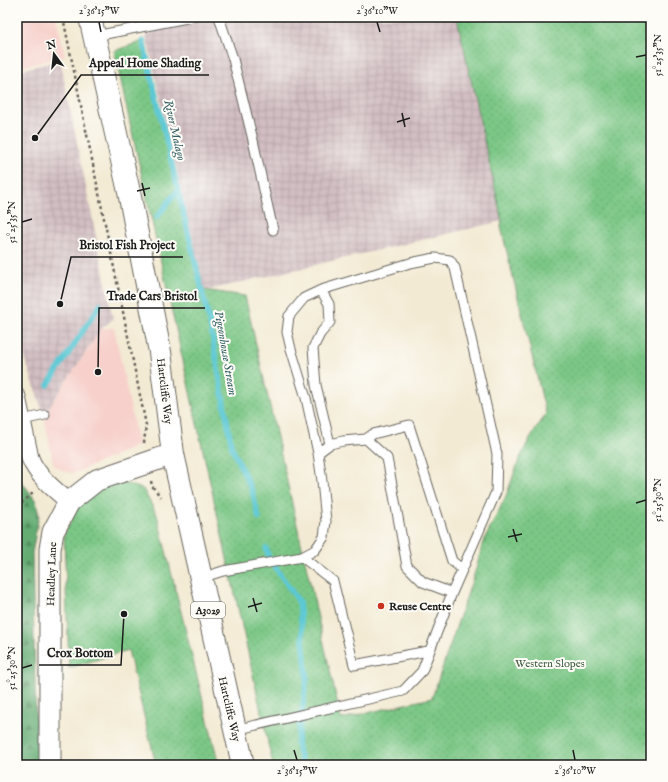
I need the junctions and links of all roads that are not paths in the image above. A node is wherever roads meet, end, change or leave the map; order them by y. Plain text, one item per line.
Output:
1 (192, 17) edge
2 (219, 17) edge
3 (93, 26) edge
4 (273, 230) dead end
5 (321, 290) junction
6 (17, 397) edge
7 (45, 415) dead end
8 (20, 418) edge
9 (366, 439) junction
10 (330, 444) junction
11 (318, 453) junction
12 (173, 454) junction
13 (69, 502) junction
14 (302, 558) junction
15 (462, 569) junction
16 (200, 578) junction
17 (452, 593) junction
18 (428, 651) junction
19 (235, 730) junction
20 (50, 765) edge
21 (243, 765) edge

1 - 3 lane
2 - 4 lane
3 - 12 highway, Hartcliffe Way / A3029
5 - 10 lane
5 - 11 lane
5 - 15 lane
6 - 8 street
7 - 8 lane
8 - 13 street
9 - 10 lane
9 - 15 lane
9 - 17 lane
10 - 11 lane
11 - 14 lane
12 - 13 street, Headley Lane
12 - 16 highway, Hartcliffe Way / A3029
13 - 20 street, Headley Lane
14 - 16 lane
14 - 18 lane
15 - 17 lane
16 - 19 highway, Hartcliffe Way / A3029
17 - 18 lane
18 - 19 lane
19 - 21 highway, Hartcliffe Way / A3029

